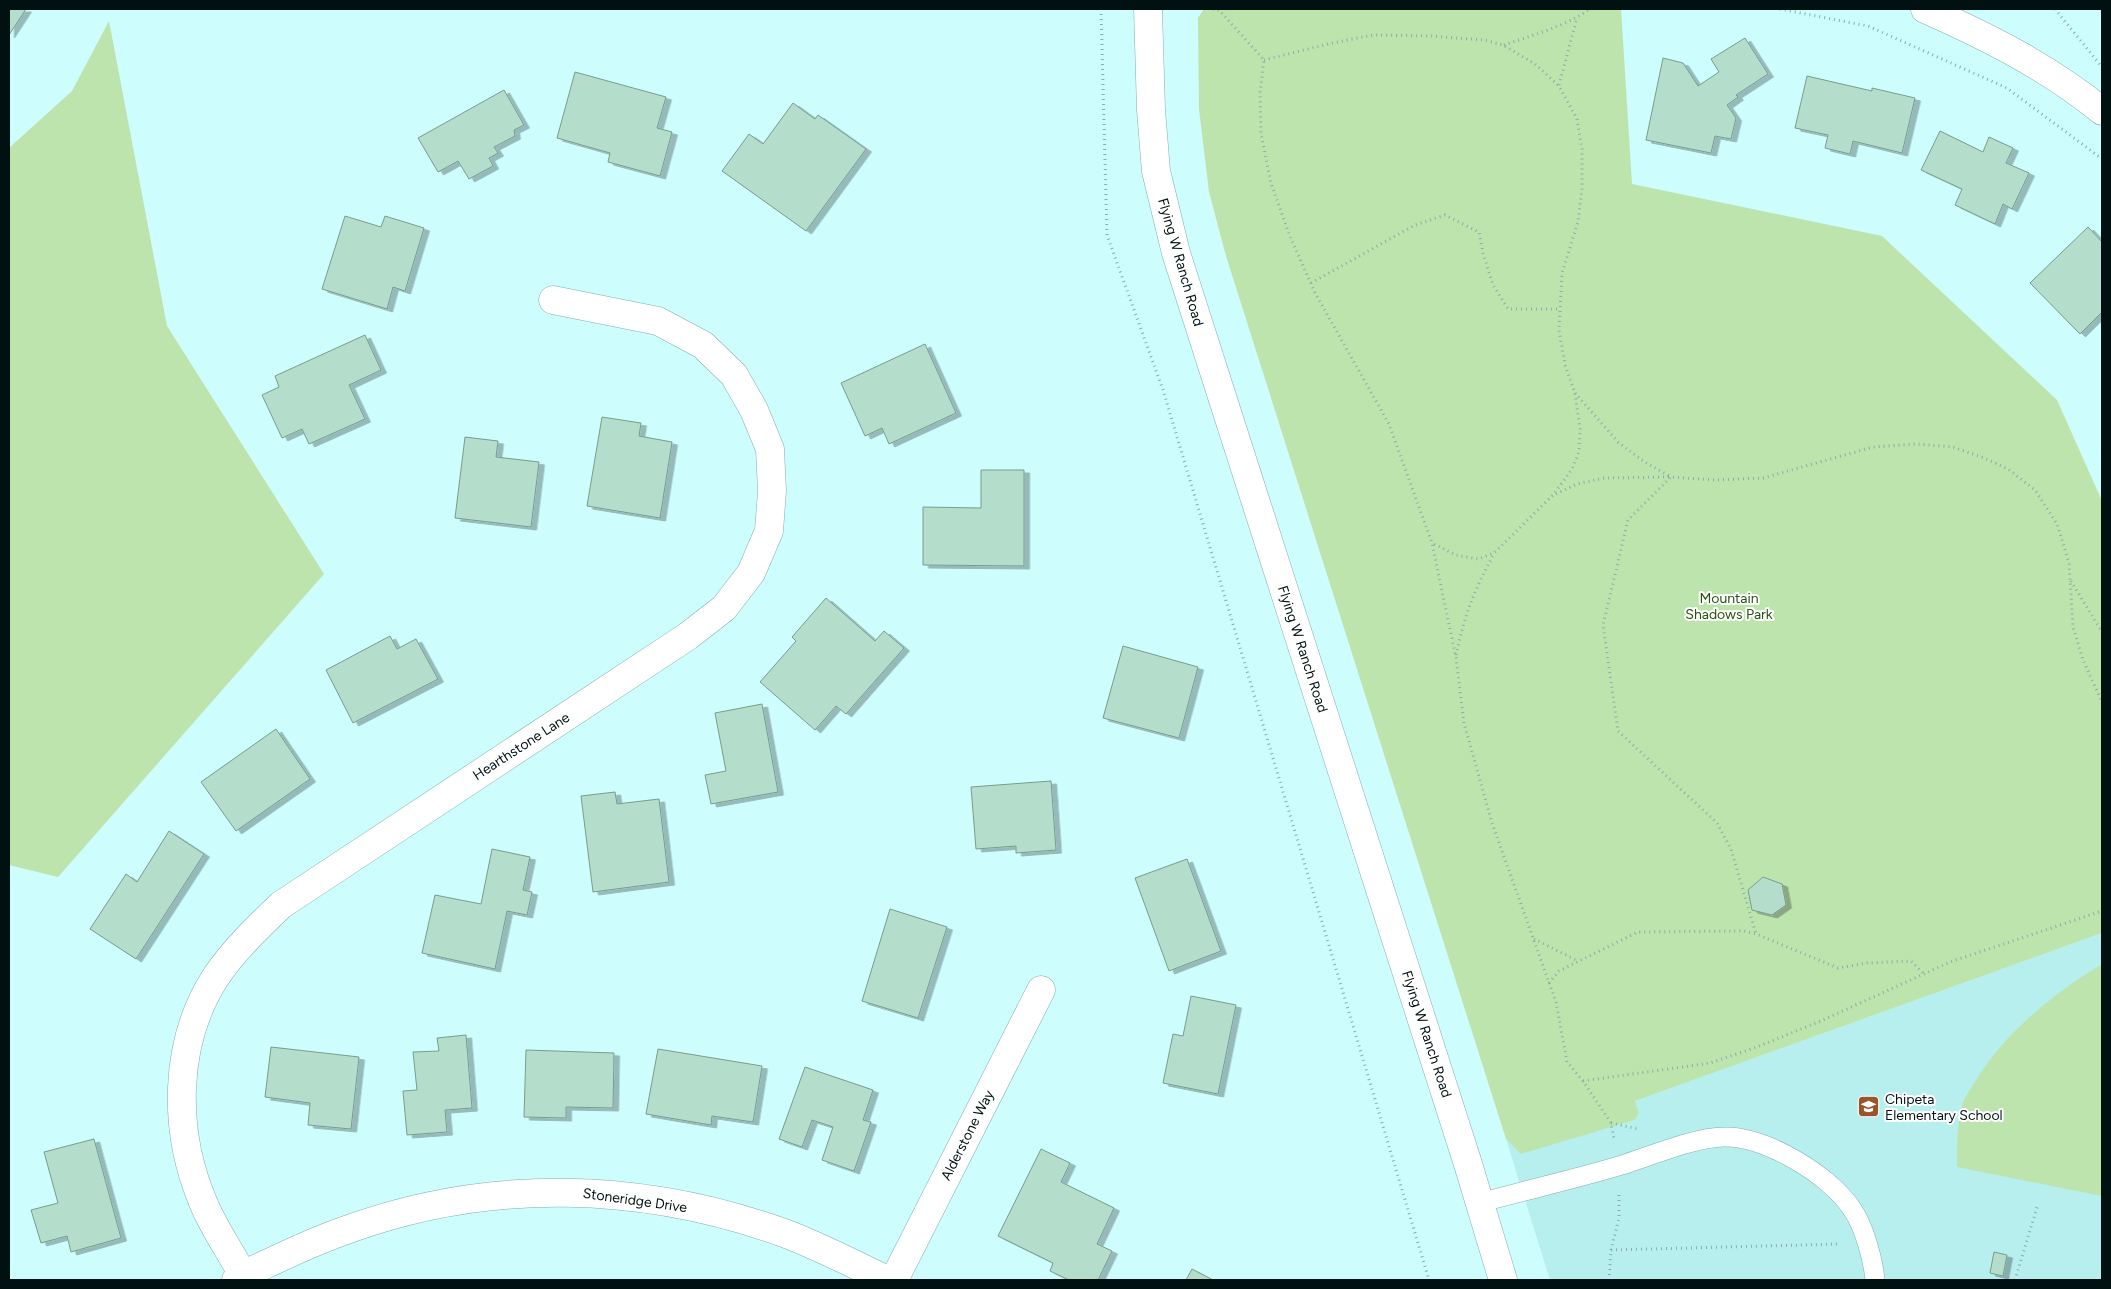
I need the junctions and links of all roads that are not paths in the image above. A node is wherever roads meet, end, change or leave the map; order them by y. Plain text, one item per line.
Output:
1 (1148, 9) edge
2 (1925, 9) edge
3 (2102, 111) edge
4 (552, 300) dead end
5 (1041, 990) dead end
6 (1479, 1203) junction
7 (239, 1278) edge
8 (887, 1280) edge
9 (894, 1280) edge
10 (1503, 1280) edge
11 (1875, 1280) edge

1 - 6 street, Flying W Ranch Road
2 - 3 street
4 - 7 street, Hearthstone Lane
5 - 9 street, Alderstone Way
6 - 10 street, Flying W Ranch Road
6 - 11 lane
7 - 8 street, Stoneridge Drive

